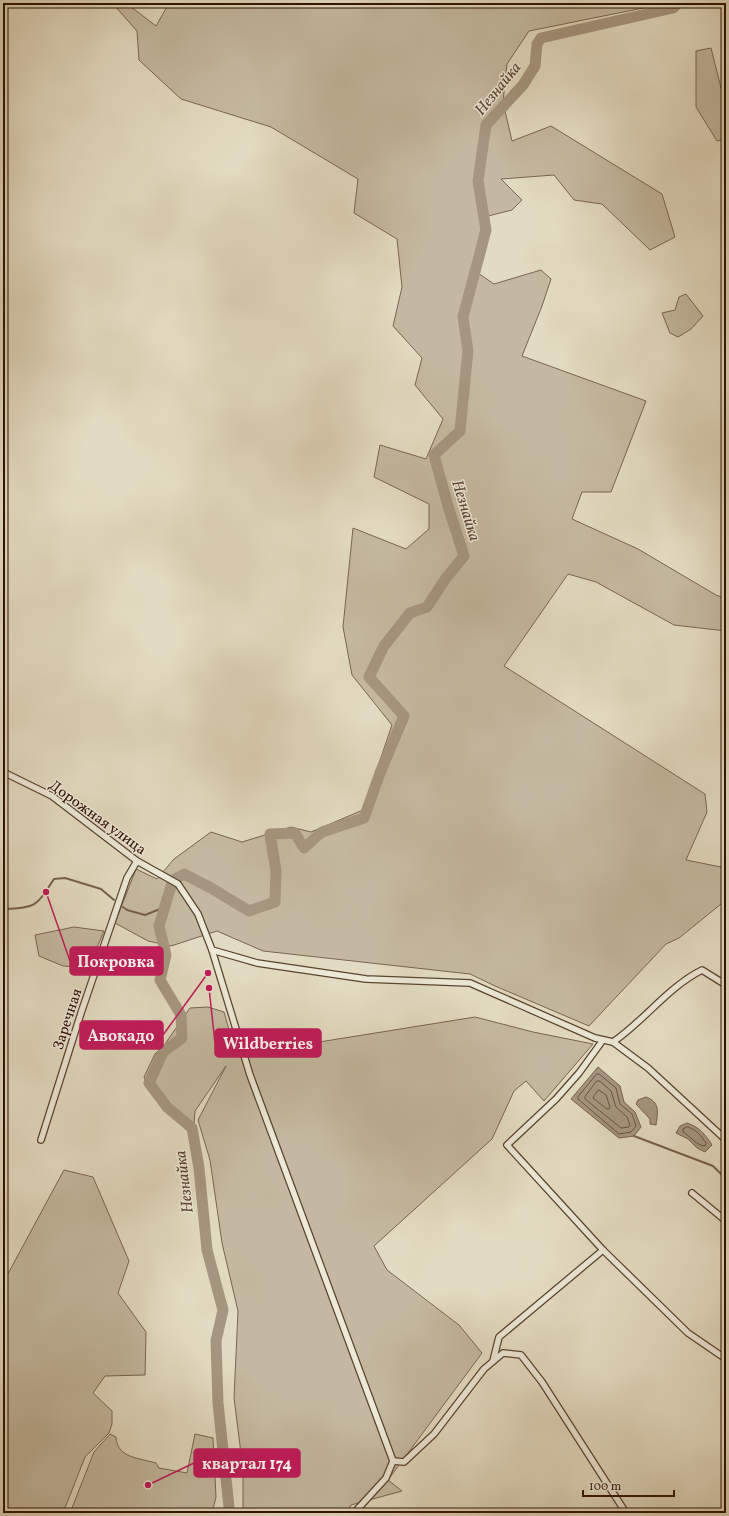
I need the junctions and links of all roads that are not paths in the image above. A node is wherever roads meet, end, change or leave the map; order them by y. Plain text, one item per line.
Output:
1 (3, 772) edge
2 (137, 861) junction
3 (212, 950) junction
4 (726, 985) edge
5 (603, 1040) junction
6 (613, 1042) junction
7 (41, 1140) dead end
8 (726, 1140) edge
9 (692, 1193) dead end
10 (726, 1221) edge
11 (603, 1250) junction
12 (726, 1359) edge
13 (493, 1362) junction
14 (393, 1461) junction
15 (354, 1513) edge
16 (626, 1513) edge

1 - 2 street, Дорожная улица
2 - 3 street, Дорожная улица
2 - 7 street, Заречная
3 - 5 street
3 - 14 street
4 - 6 street
5 - 6 street
5 - 11 street
6 - 8 street
9 - 10 street
11 - 12 street
11 - 13 street
13 - 14 street
13 - 16 street
14 - 15 street

